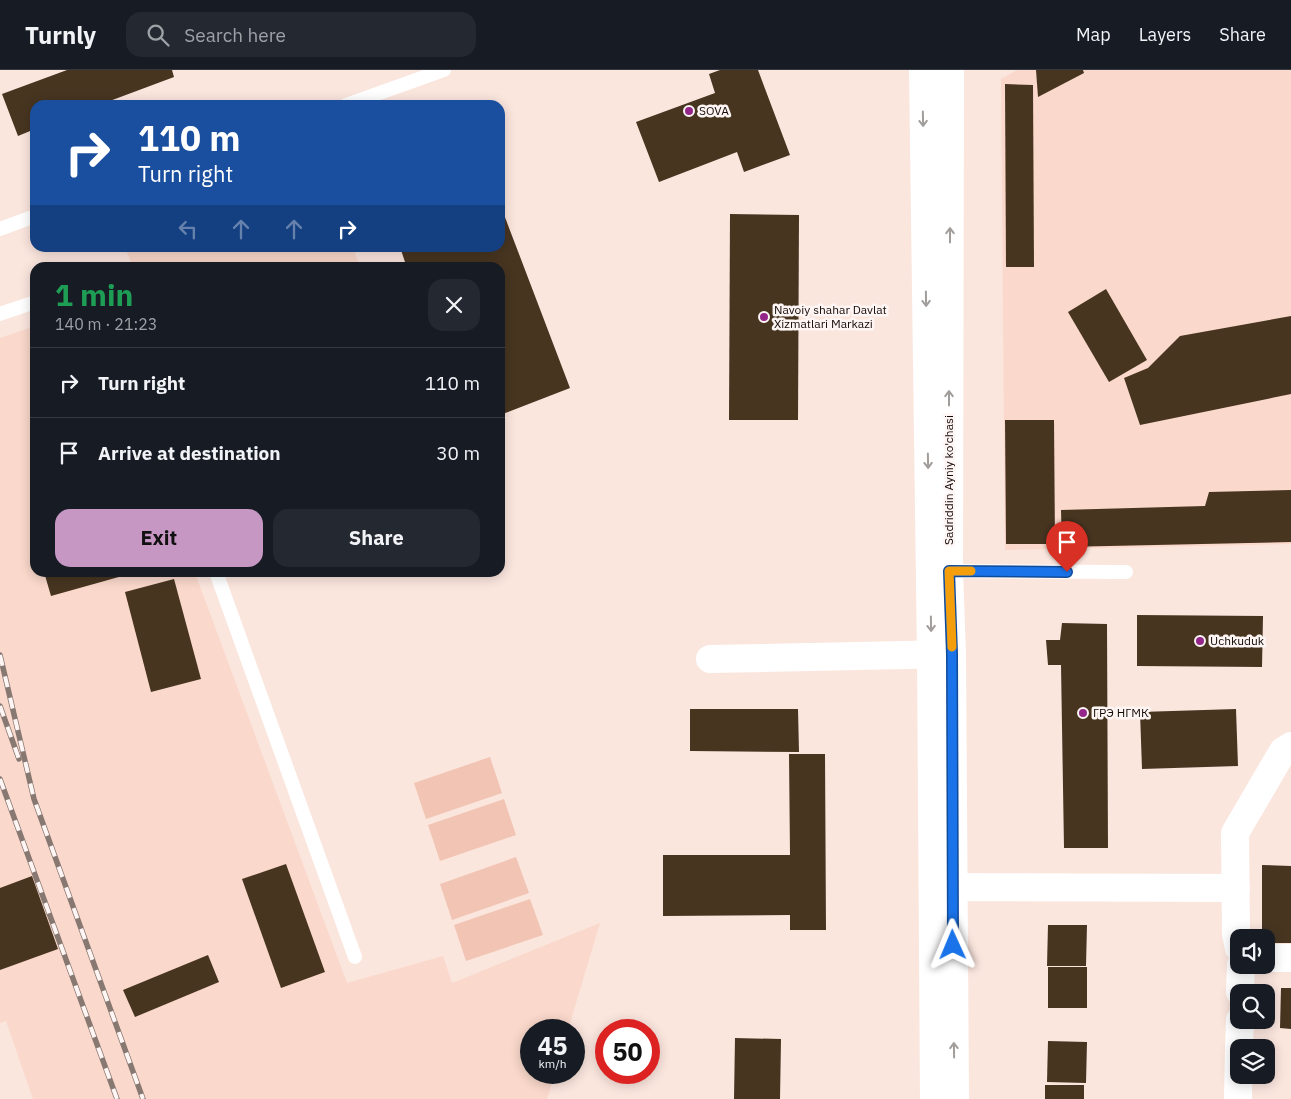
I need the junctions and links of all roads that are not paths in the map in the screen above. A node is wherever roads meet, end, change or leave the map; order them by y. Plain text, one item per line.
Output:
1 (444, 70) edge
2 (923, 70) edge
3 (950, 70) edge
4 (360, 100) edge
5 (30, 218) edge
6 (0, 229) edge
7 (30, 304) edge
8 (0, 314) edge
9 (939, 571) junction
10 (1126, 572) dead end
11 (218, 577) edge
12 (942, 654) junction
13 (710, 659) dead end
14 (1291, 746) edge
15 (942, 887) junction
16 (1236, 888) junction
17 (1236, 929) edge
18 (355, 957) dead end
19 (1275, 958) edge
20 (1291, 958) edge
21 (1238, 1084) edge
22 (934, 1099) edge
23 (955, 1099) edge
24 (1238, 1099) edge

1 - 4 lane
2 -> 9 main road, Sadriddin Ayniy ko'chasi
9 -> 3 main road, Sadriddin Ayniy ko'chasi
5 - 6 lane
7 - 8 lane
9 - 10 lane
9 - 12 main road, Sadriddin Ayniy ko'chasi
11 - 18 lane
12 - 13 main road
12 - 15 main road, Sadriddin Ayniy ko'chasi
14 - 16 main road
15 - 16 main road
15 - 22 main road, Sadriddin Ayniy ko'chasi
23 -> 15 main road, Sadriddin Ayniy ko'chasi
16 - 17 main road
19 - 20 main road
21 - 24 main road

